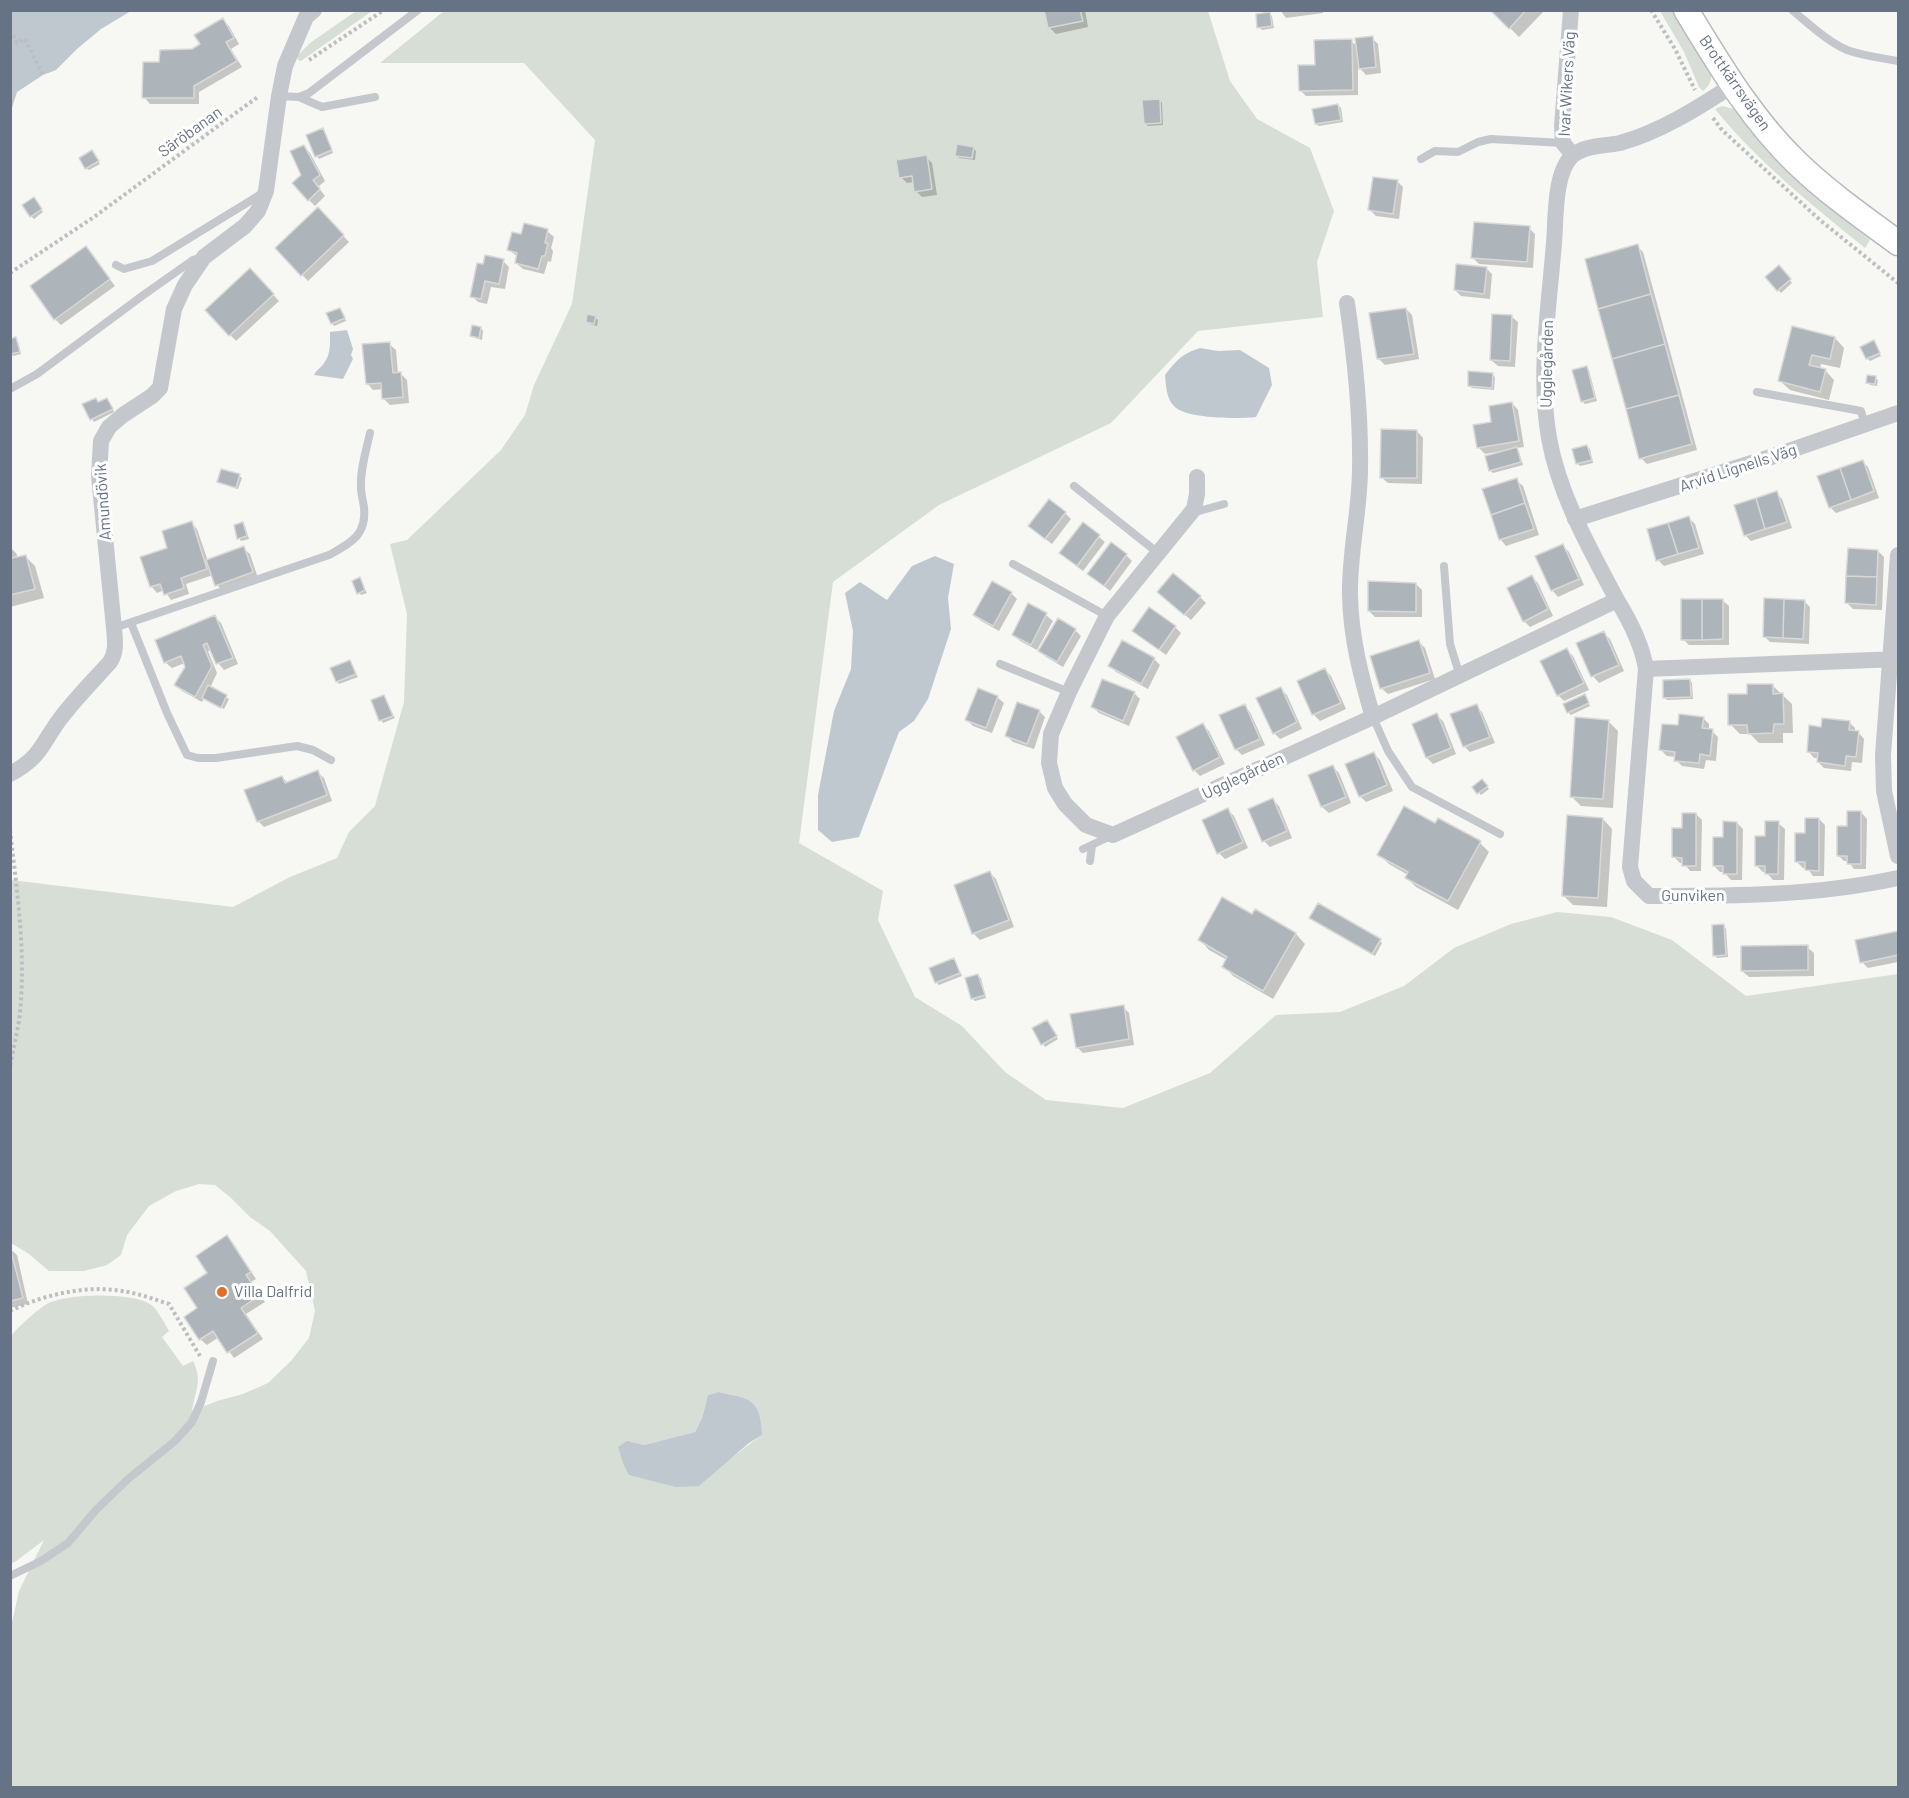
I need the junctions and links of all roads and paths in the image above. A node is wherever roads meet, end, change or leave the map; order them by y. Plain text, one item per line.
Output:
1 (314, 10) edge
2 (384, 10) edge
3 (418, 10) edge
4 (1571, 10) edge
5 (1686, 10) edge
6 (1792, 10) edge
7 (10, 30) edge
8 (1899, 61) edge
9 (43, 75) dead end
10 (283, 79) junction
11 (1733, 85) junction
12 (279, 96) junction
13 (375, 96) dead end
14 (299, 97) junction
15 (1568, 149) junction
16 (1421, 159) dead end
17 (266, 191) junction
18 (1899, 243) edge
19 (204, 256) junction
20 (116, 265) dead end
21 (10, 273) edge
22 (1347, 303) dead end
23 (10, 389) edge
24 (1757, 392) dead end
25 (1899, 412) edge
26 (1865, 426) junction
27 (370, 433) dead end
28 (1197, 477) dead end
29 (1074, 486) dead end
30 (1224, 504) dead end
31 (1191, 513) junction
32 (1575, 519) junction
33 (1158, 553) junction
34 (1899, 555) edge
35 (1013, 564) dead end
36 (1444, 566) dead end
37 (1617, 600) junction
38 (1107, 616) junction
39 (123, 625) junction
40 (1894, 659) edge
41 (1000, 664) dead end
42 (1646, 669) junction
43 (1460, 676) junction
44 (1069, 692) junction
45 (1373, 717) junction
46 (331, 759) dead end
47 (10, 774) edge
48 (10, 830) edge
49 (1500, 834) dead end
50 (1113, 835) junction
51 (1092, 845) junction
52 (1083, 849) dead end
53 (1899, 856) edge
54 (1090, 861) dead end
55 (1899, 878) edge
56 (10, 1067) edge
57 (10, 1311) edge
58 (213, 1361) dead end
59 (209, 1379) junction
60 (10, 1576) edge

1 - 10 street, Amundövik
2 - 10 path, Säröbanan
3 - 14 lane
4 - 15 street, Ivar Wikers Väg
5 - 11 street, Brottkärrsvägen
6 - 8 lane
7 - 9 path
10 - 12 street, Amundövik
10 - 21 path, Säröbanan
11 - 15 street
11 - 18 street, Brottkärrsvägen
12 - 14 lane
12 - 17 street, Amundövik
13 - 14 lane
15 - 16 lane
15 - 32 street, Ugglegården
17 - 19 street, Amundövik
17 - 20 lane
19 - 23 lane
19 - 39 street, Amundövik
22 - 45 street
24 - 26 lane
25 - 26 street, Arvid Lignells Väg
26 - 32 street, Arvid Lignells Väg
27 - 39 lane
28 - 31 street
29 - 33 lane
30 - 31 lane
31 - 33 street
32 - 37 street, Ugglegården
33 - 38 street
34 - 40 street
35 - 38 lane
36 - 43 lane
37 - 42 street, Gunviken
37 - 43 street, Ugglegården
38 - 44 street
39 - 46 lane
39 - 47 street, Amundövik
40 - 42 street
40 - 53 street
41 - 44 lane
42 - 55 street, Gunviken
43 - 45 street, Ugglegården
44 - 50 street
45 - 49 lane
45 - 50 street, Ugglegården
48 - 56 path
50 - 51 lane, Ugglegården
51 - 52 lane, Ugglegården
51 - 54 lane
57 - 59 path
58 - 59 lane
59 - 60 lane

